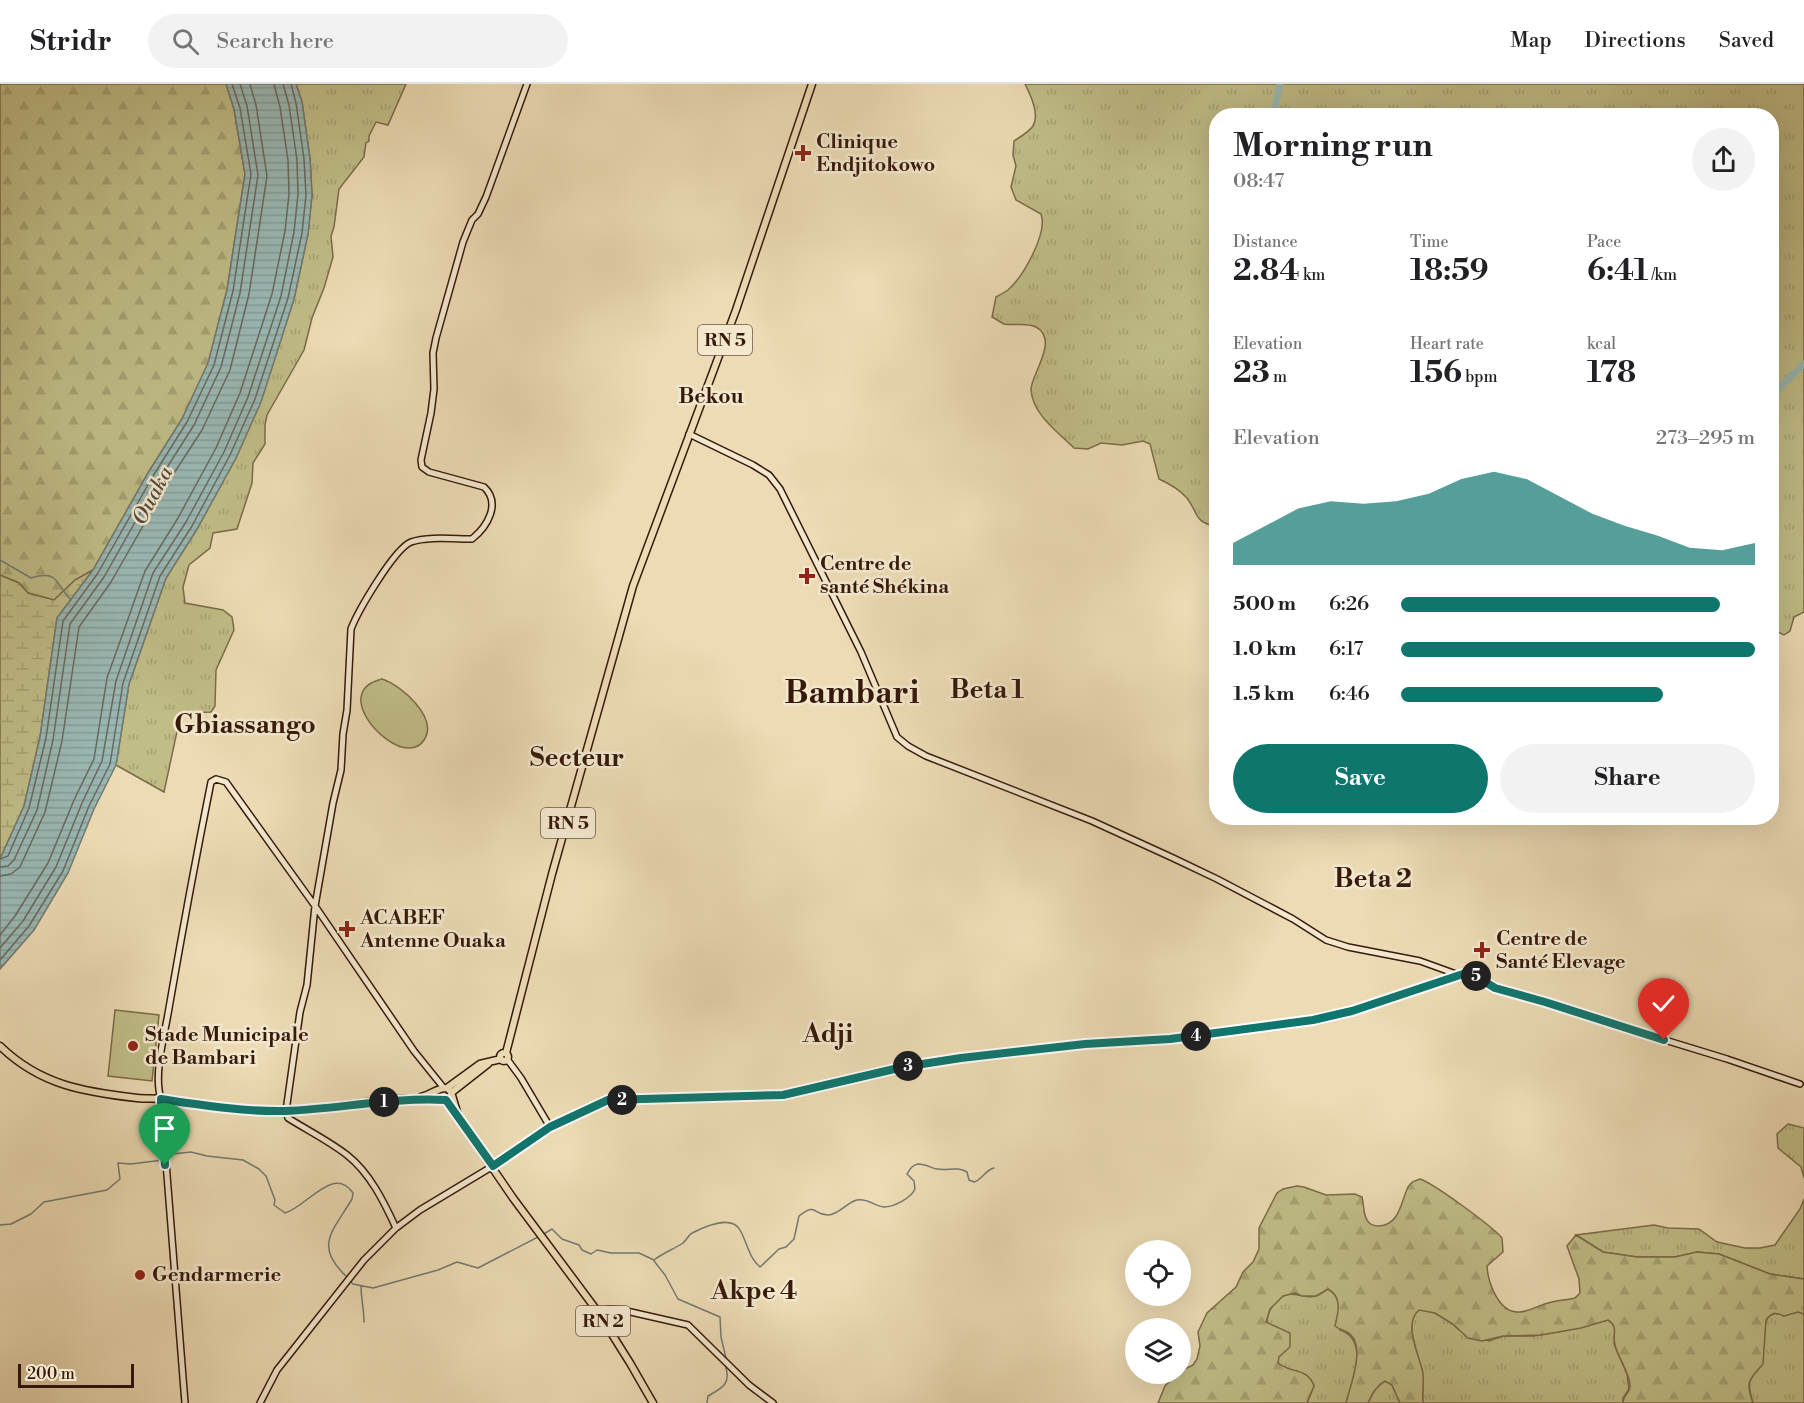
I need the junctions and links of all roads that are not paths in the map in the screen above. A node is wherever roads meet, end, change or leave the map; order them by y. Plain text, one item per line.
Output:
1 (527, 84) edge
2 (812, 84) edge
3 (688, 434) junction
4 (315, 906) junction
5 (1457, 974) junction
6 (0, 1046) edge
7 (504, 1057) junction
8 (1800, 1084) dead end
9 (445, 1093) junction
10 (161, 1099) junction
11 (286, 1111) junction
12 (550, 1127) junction
13 (493, 1166) junction
14 (396, 1228) junction
15 (598, 1312) junction
16 (185, 1403) edge
17 (260, 1403) edge
18 (652, 1403) edge
19 (773, 1403) edge

1 - 4 street
2 - 3 main road, RN 5
3 - 5 street
3 - 7 main road, RN 5
4 - 9 street
4 - 10 street
4 - 11 street
5 - 8 street
5 - 12 street
6 - 10 main road
7 - 9 main road
7 - 12 street
9 - 11 main road
9 - 13 main road, RN 2
10 - 11 main road
10 - 16 street
11 - 14 street
12 - 13 street
13 - 14 street
13 - 15 main road, RN 2
14 - 17 street
15 - 18 main road, RN 2
15 - 19 street

